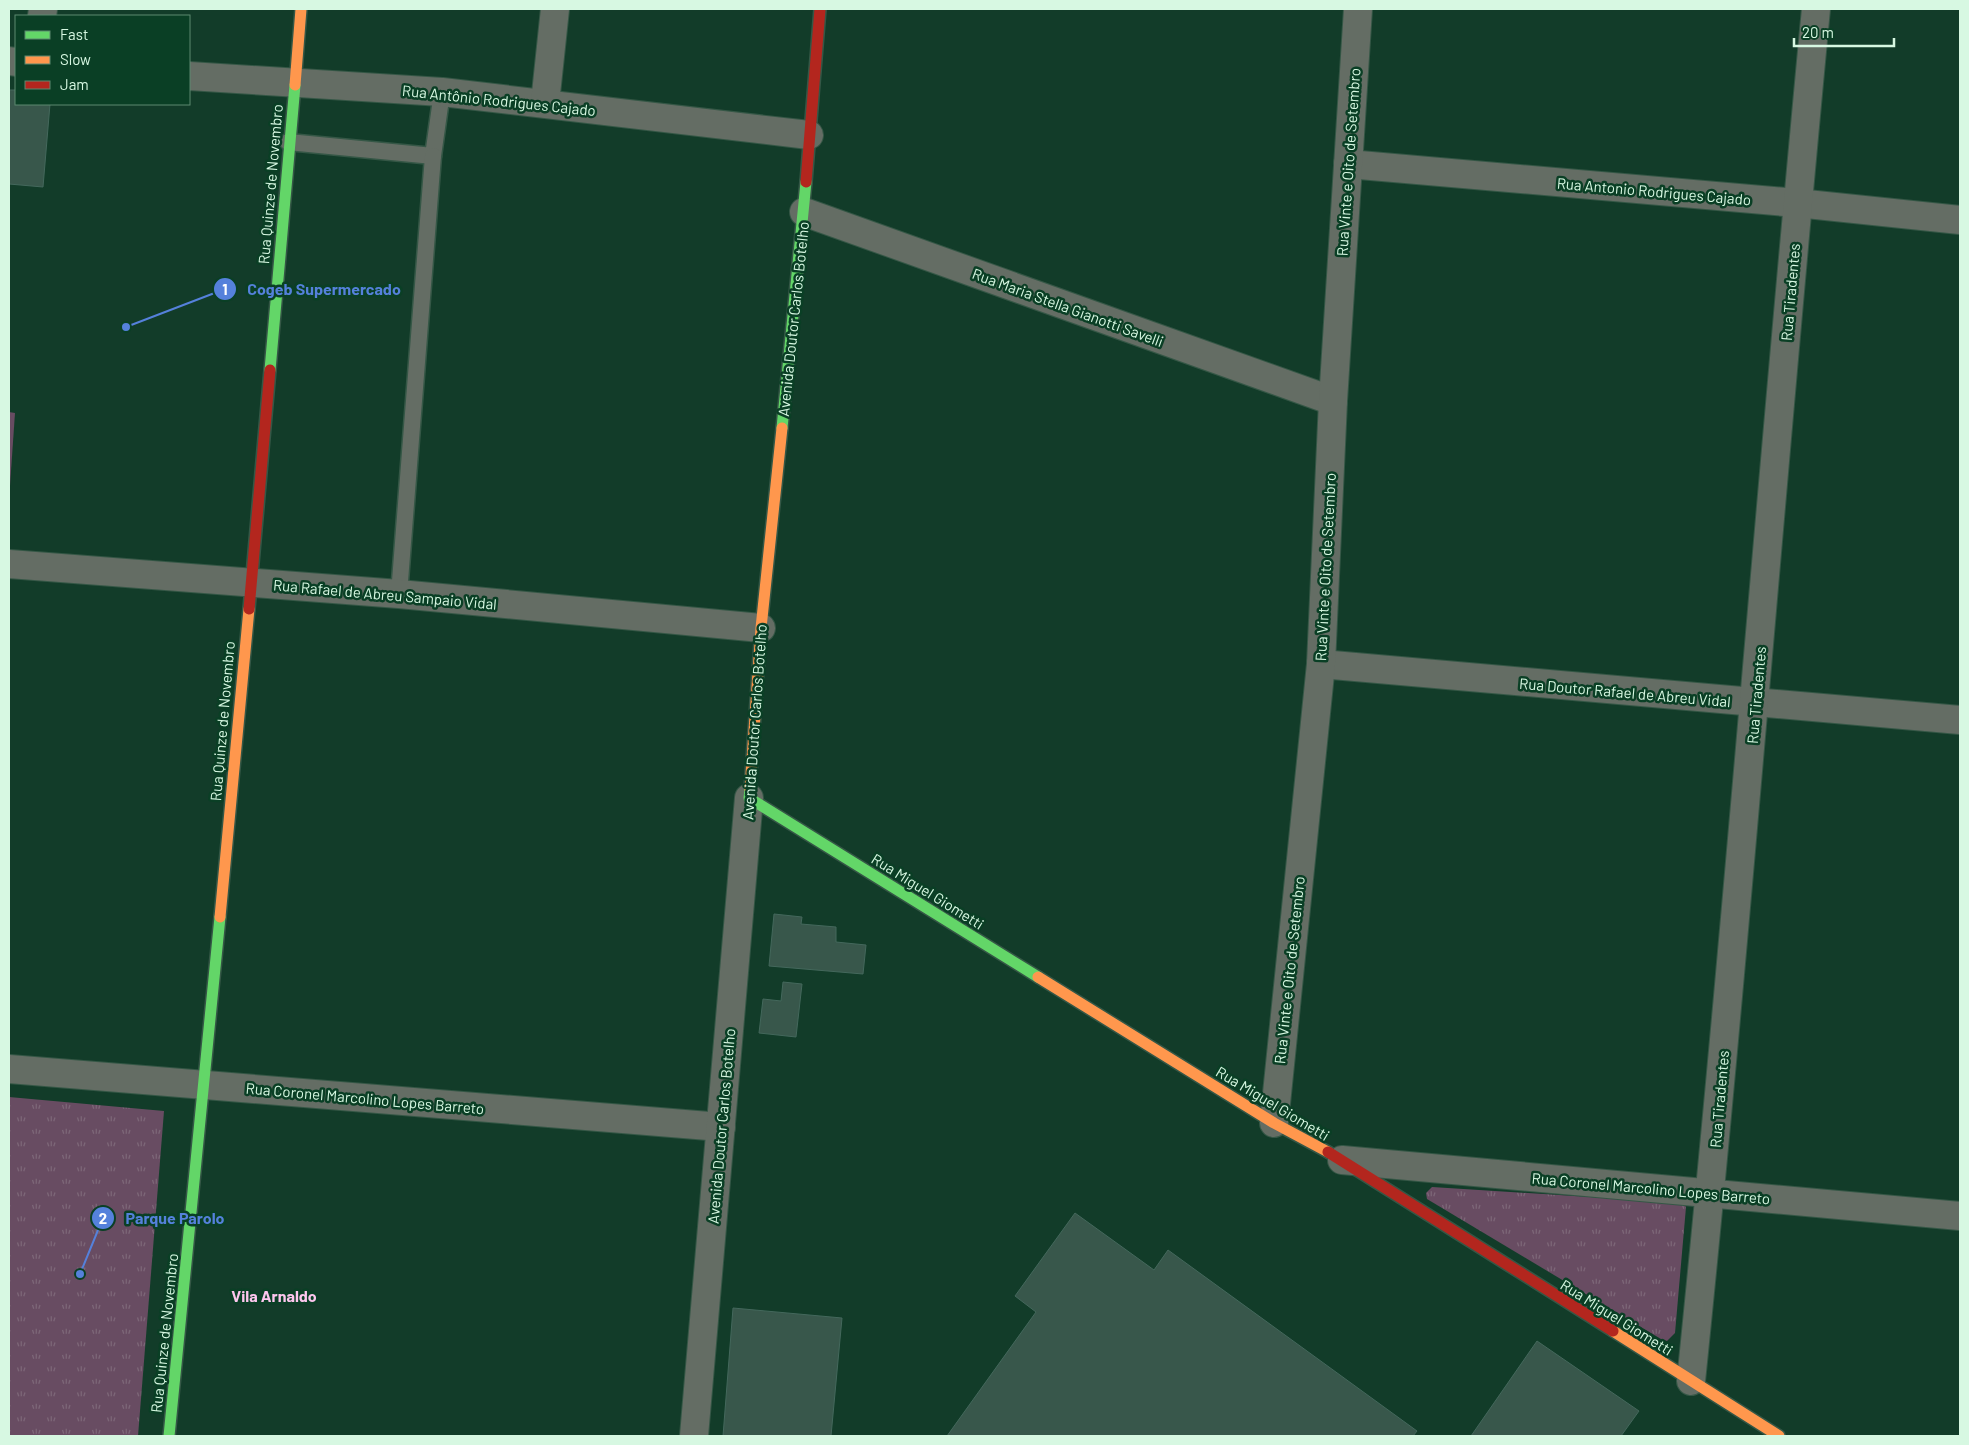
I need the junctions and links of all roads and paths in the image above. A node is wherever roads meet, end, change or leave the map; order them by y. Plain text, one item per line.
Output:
1 (301, 9) edge
2 (555, 9) edge
3 (820, 9) edge
4 (1358, 9) edge
5 (1816, 9) edge
6 (190, 76) edge
7 (294, 84) junction
8 (442, 92) junction
9 (545, 103) junction
10 (808, 135) junction
11 (288, 142) junction
12 (433, 156) junction
13 (1348, 164) junction
14 (1798, 203) junction
15 (804, 212) junction
16 (1960, 220) edge
17 (1333, 401) junction
18 (9, 564) edge
19 (250, 582) junction
20 (399, 594) junction
21 (760, 628) junction
22 (1321, 664) junction
23 (1755, 704) junction
24 (1960, 720) edge
25 (749, 798) junction
26 (9, 1069) edge
27 (205, 1084) junction
28 (1274, 1123) junction
29 (721, 1127) junction
30 (1342, 1160) junction
31 (1710, 1193) junction
32 (1960, 1216) edge
33 (1691, 1381) junction
34 (169, 1436) edge
35 (694, 1436) edge
36 (1779, 1436) edge

1 - 7 street, Rua Quinze de Novembro
2 - 9 street
3 - 10 street, Avenida Doutor Carlos Botelho
4 - 13 street, Rua Vinte e Oito de Setembro
5 - 14 street, Rua Tiradentes
6 - 7 street, Rua Antônio Rodrigues Cajado
7 - 8 street, Rua Antônio Rodrigues Cajado
7 - 11 street, Rua Quinze de Novembro
8 - 9 street, Rua Antônio Rodrigues Cajado
8 - 12 lane
9 - 10 street, Rua Antônio Rodrigues Cajado
10 - 15 street, Avenida Doutor Carlos Botelho
11 - 12 lane
11 - 19 street, Rua Quinze de Novembro
12 - 20 lane
13 - 14 street, Rua Antonio Rodrigues Cajado
13 - 17 street, Rua Vinte e Oito de Setembro
14 - 16 street, Rua Antonio Rodrigues Cajado
14 - 23 street, Rua Tiradentes
15 - 17 street, Rua Maria Stella Gianotti Savelli
15 - 21 street, Avenida Doutor Carlos Botelho
17 - 22 street, Rua Vinte e Oito de Setembro
18 - 19 street, Rua Rafael de Abreu Sampaio Vidal
19 - 20 street, Rua Rafael de Abreu Sampaio Vidal
19 - 27 street, Rua Quinze de Novembro
20 - 21 street, Rua Rafael de Abreu Sampaio Vidal
21 - 25 street, Avenida Doutor Carlos Botelho
22 - 23 street, Rua Doutor Rafael de Abreu Vidal
22 - 28 street, Rua Vinte e Oito de Setembro
23 - 24 street, Rua Doutor Rafael de Abreu Vidal
23 - 31 street, Rua Tiradentes
25 - 28 street, Rua Miguel Giometti
25 - 29 street, Avenida Doutor Carlos Botelho
26 - 27 street, Rua Coronel Marcolino Lopes Barreto
27 - 29 street, Rua Coronel Marcolino Lopes Barreto
27 - 34 street, Rua Quinze de Novembro
28 - 30 street, Rua Miguel Giometti
29 - 35 street, Avenida Doutor Carlos Botelho
30 - 31 street, Rua Coronel Marcolino Lopes Barreto
30 - 33 street, Rua Miguel Giometti
31 - 32 street, Rua Coronel Marcolino Lopes Barreto
31 - 33 street, Rua Tiradentes
33 - 36 street, Rua Miguel Giometti

